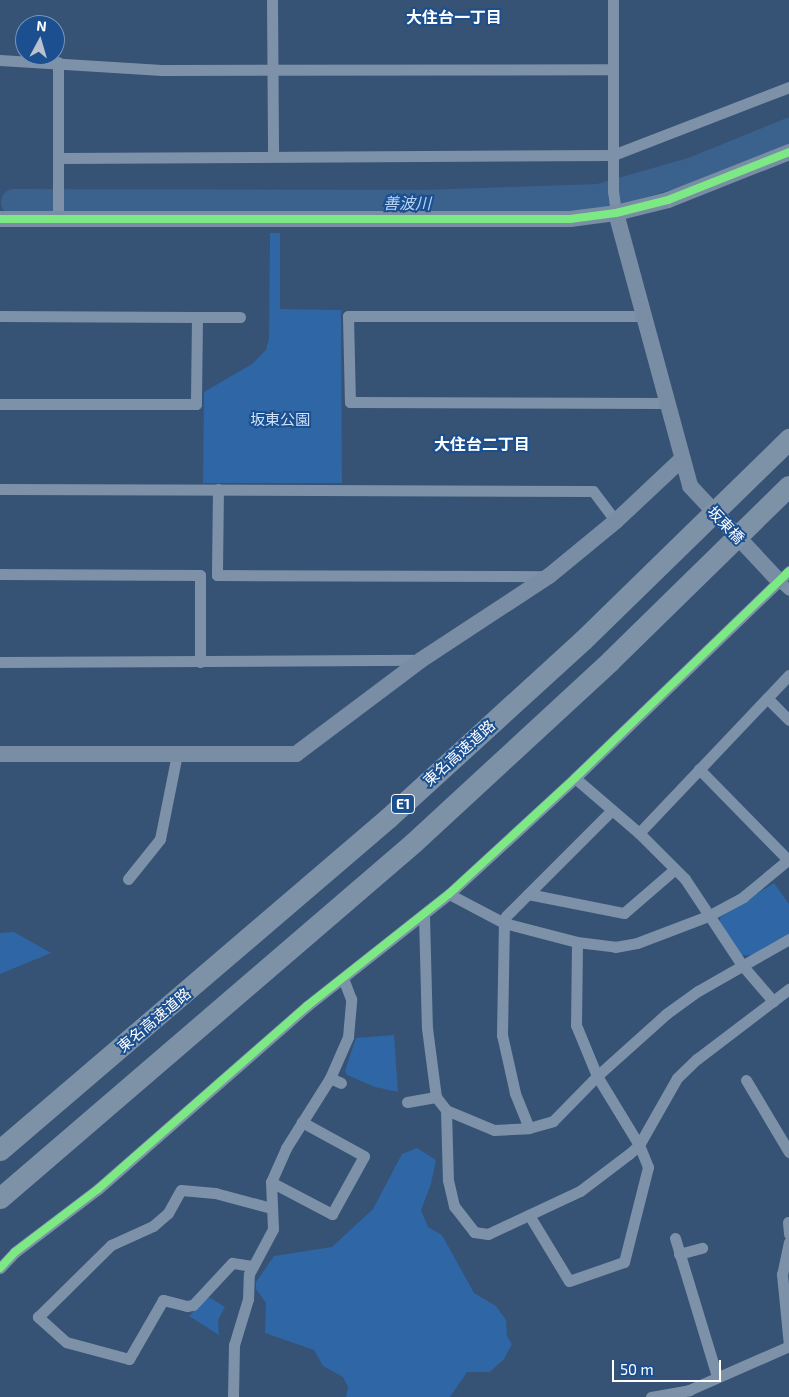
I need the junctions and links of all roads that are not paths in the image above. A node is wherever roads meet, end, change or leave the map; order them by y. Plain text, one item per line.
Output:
1 (272, 0) edge
2 (613, 0) edge
3 (0, 60) edge
4 (15, 61) edge
5 (65, 63) edge
6 (58, 65) edge
7 (272, 69) junction
8 (613, 69) junction
9 (789, 87) edge
10 (789, 152) edge
11 (612, 155) junction
12 (273, 156) junction
13 (59, 158) junction
14 (616, 213) junction
15 (0, 219) edge
16 (58, 220) junction
17 (0, 316) edge
18 (643, 316) junction
19 (198, 317) junction
20 (240, 317) dead end
21 (667, 403) junction
22 (0, 404) edge
23 (789, 438) edge
24 (682, 459) junction
25 (789, 486) edge
26 (0, 489) edge
27 (218, 489) junction
28 (616, 521) junction
29 (0, 574) edge
30 (549, 576) junction
31 (786, 581) edge
32 (421, 660) junction
33 (0, 662) edge
34 (200, 662) junction
35 (789, 675) edge
36 (767, 698) junction
37 (789, 720) edge
38 (0, 754) edge
39 (177, 754) junction
40 (699, 770) junction
41 (575, 778) junction
42 (611, 812) junction
43 (639, 833) junction
44 (789, 859) edge
45 (675, 869) junction
46 (128, 879) dead end
47 (449, 894) junction
48 (528, 894) junction
49 (424, 916) junction
50 (708, 916) junction
51 (504, 923) junction
52 (789, 939) edge
53 (577, 942) junction
54 (742, 965) junction
55 (343, 978) junction
56 (789, 989) edge
57 (773, 1001) junction
58 (597, 1076) junction
59 (330, 1078) junction
60 (746, 1080) dead end
61 (341, 1084) dead end
62 (436, 1097) junction
63 (408, 1102) dead end
64 (446, 1110) junction
65 (302, 1122) junction
66 (529, 1128) junction
67 (639, 1145) junction
68 (0, 1150) edge
69 (789, 1152) edge
70 (272, 1182) junction
71 (0, 1198) edge
72 (271, 1208) junction
73 (529, 1215) junction
74 (676, 1238) dead end
75 (789, 1242) edge
76 (702, 1248) dead end
77 (679, 1254) junction
78 (252, 1266) junction
79 (0, 1268) edge
80 (789, 1346) edge
81 (717, 1376) junction
82 (690, 1394) edge
83 (233, 1397) edge
84 (651, 1397) edge

1 - 7 street
2 - 8 street
3 - 4 street
5 - 7 street
6 - 13 street
7 - 8 street
7 - 12 street
8 - 11 street
9 - 11 street
10 - 14 street
11 - 12 street
11 - 14 street
12 - 13 street
13 - 16 street
14 - 16 street
14 - 18 street
15 - 16 street
17 - 19 street
18 - 21 street
18 - 21 street
19 - 20 street
19 - 22 street
21 - 24 street
23 - 68 highway, 東名高速道路 / E1
24 - 28 street
24 - 31 street, 坂東橋
25 - 71 highway, E1
26 - 27 street
27 - 28 street
27 - 30 street
28 - 30 street
29 - 34 street
30 - 32 street
31 - 41 street
32 - 34 street
32 - 39 street
33 - 34 street
35 - 36 street
36 - 37 street
36 - 40 street
38 - 39 street
39 - 46 street
40 - 43 street
40 - 44 street
41 - 42 street
41 - 47 street
42 - 43 street
42 - 48 street
43 - 45 street
44 - 50 street
45 - 48 street
45 - 50 street
47 - 49 street
47 - 51 street
48 - 51 street
49 - 55 street
49 - 62 street
50 - 53 street
50 - 54 street
51 - 53 street
51 - 66 street
52 - 54 street
53 - 58 street
54 - 57 street
54 - 58 street
55 - 59 street
55 - 79 street
56 - 57 street
57 - 67 street
58 - 66 street
58 - 67 street
59 - 61 street
59 - 65 street
60 - 69 street
62 - 63 street
62 - 64 street
64 - 66 street
64 - 73 street
65 - 70 street
65 - 70 street
67 - 73 street
67 - 73 street
70 - 72 street
72 - 78 street
72 - 78 street
74 - 77 street
75 - 80 street
76 - 77 street
77 - 81 street
78 - 83 street
80 - 81 street
81 - 82 street
82 - 84 street

